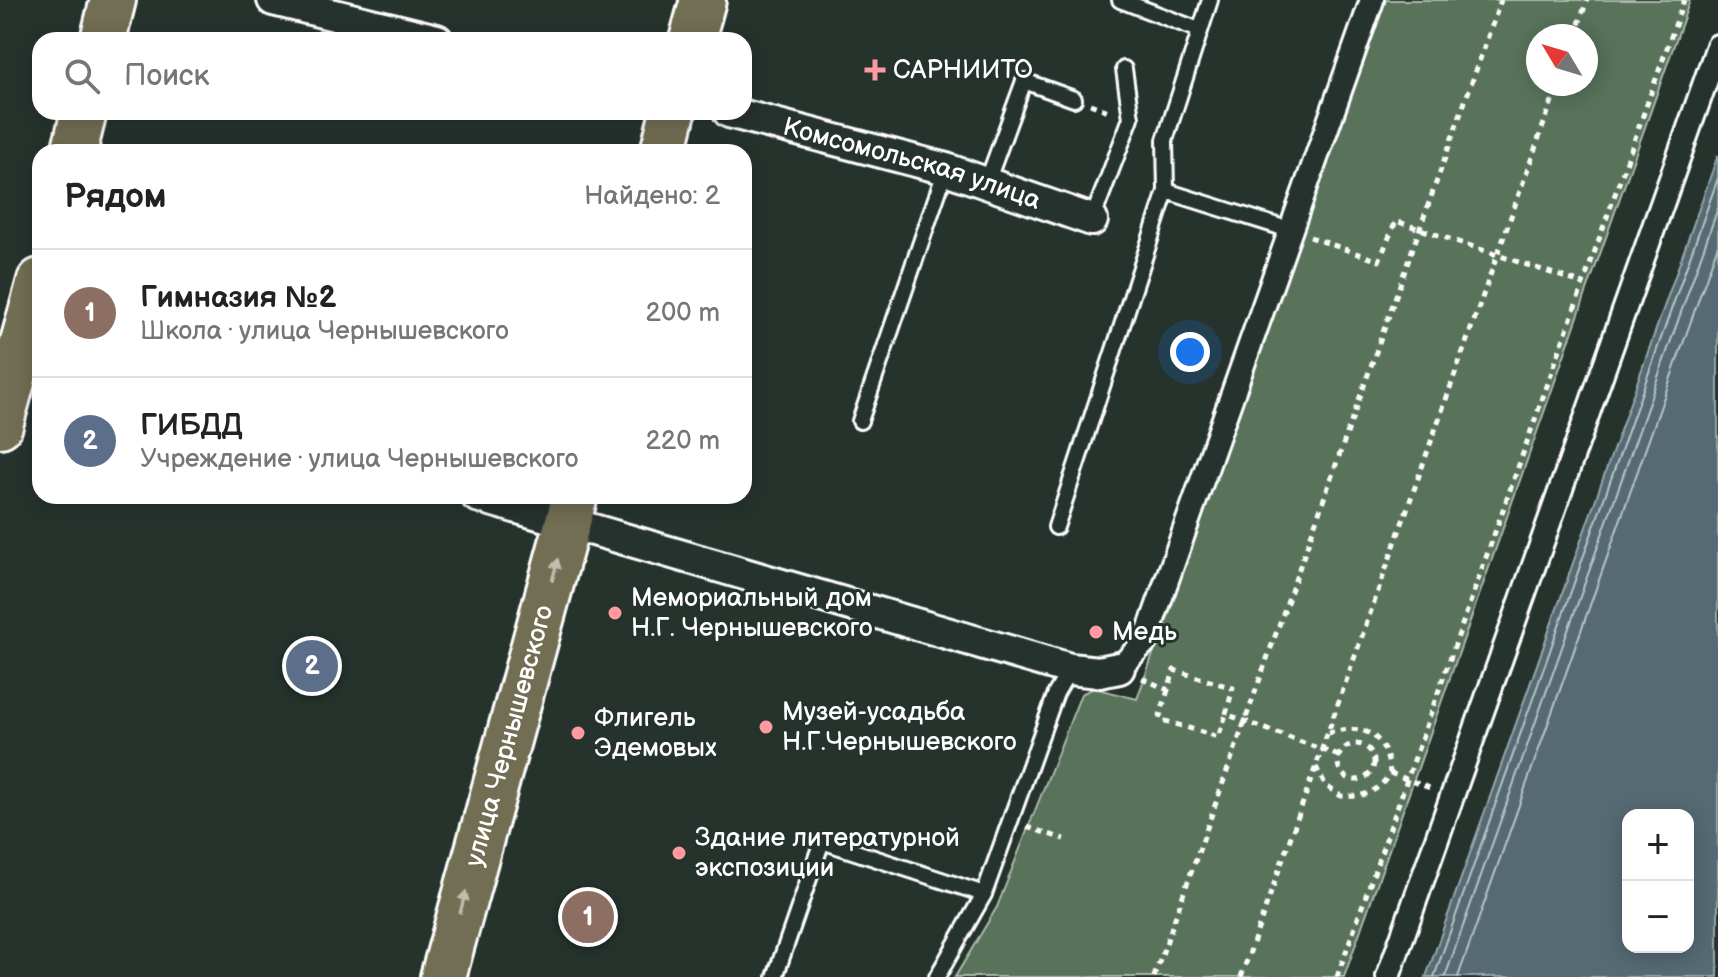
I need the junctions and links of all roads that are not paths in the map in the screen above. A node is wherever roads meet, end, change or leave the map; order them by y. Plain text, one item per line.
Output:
1 (113, 0) edge
2 (273, 0) edge
3 (703, 0) edge
4 (1120, 0) edge
5 (1210, 0) edge
6 (1372, 0) edge
7 (1199, 30) junction
8 (105, 32) edge
9 (404, 32) edge
10 (694, 32) edge
11 (1718, 46) edge
12 (1124, 69) dead end
13 (1074, 99) road end
14 (752, 118) edge
15 (82, 120) edge
16 (671, 120) edge
17 (76, 144) edge
18 (665, 144) edge
19 (946, 169) junction
20 (987, 182) junction
21 (1166, 191) junction
22 (1092, 220) joint
23 (1290, 230) junction
24 (32, 317) edge
25 (18, 379) edge
26 (860, 421) dead end
27 (0, 425) edge
28 (540, 504) edge
29 (572, 508) edge
30 (1056, 527) dead end
31 (1119, 668) joint
32 (1070, 669) junction
33 (984, 894) junction
34 (443, 977) edge
35 (775, 977) edge
36 (937, 977) edge
37 (1388, 977) edge

1 - 8 main road
2 - 9 street
3 - 10 main road
4 - 7 lane
5 - 7 lane
6 - 23 street
7 - 21 lane
11 - 37 street
12 - 22 lane
13 - 20 lane
14 - 19 street, Комсомольская улица
15 - 17 main road
16 - 18 main road
19 - 20 street, Комсомольская улица
19 - 26 lane
20 - 22 street, Комсомольская улица
21 - 23 lane
21 - 30 lane
23 - 31 street
24 - 25 main road
25 - 27 main road
28 - 29 street
29 - 32 street
34 -> 29 main road, улица Чернышевского
31 - 32 street
32 - 33 lane
33 - 35 lane
33 - 36 lane

